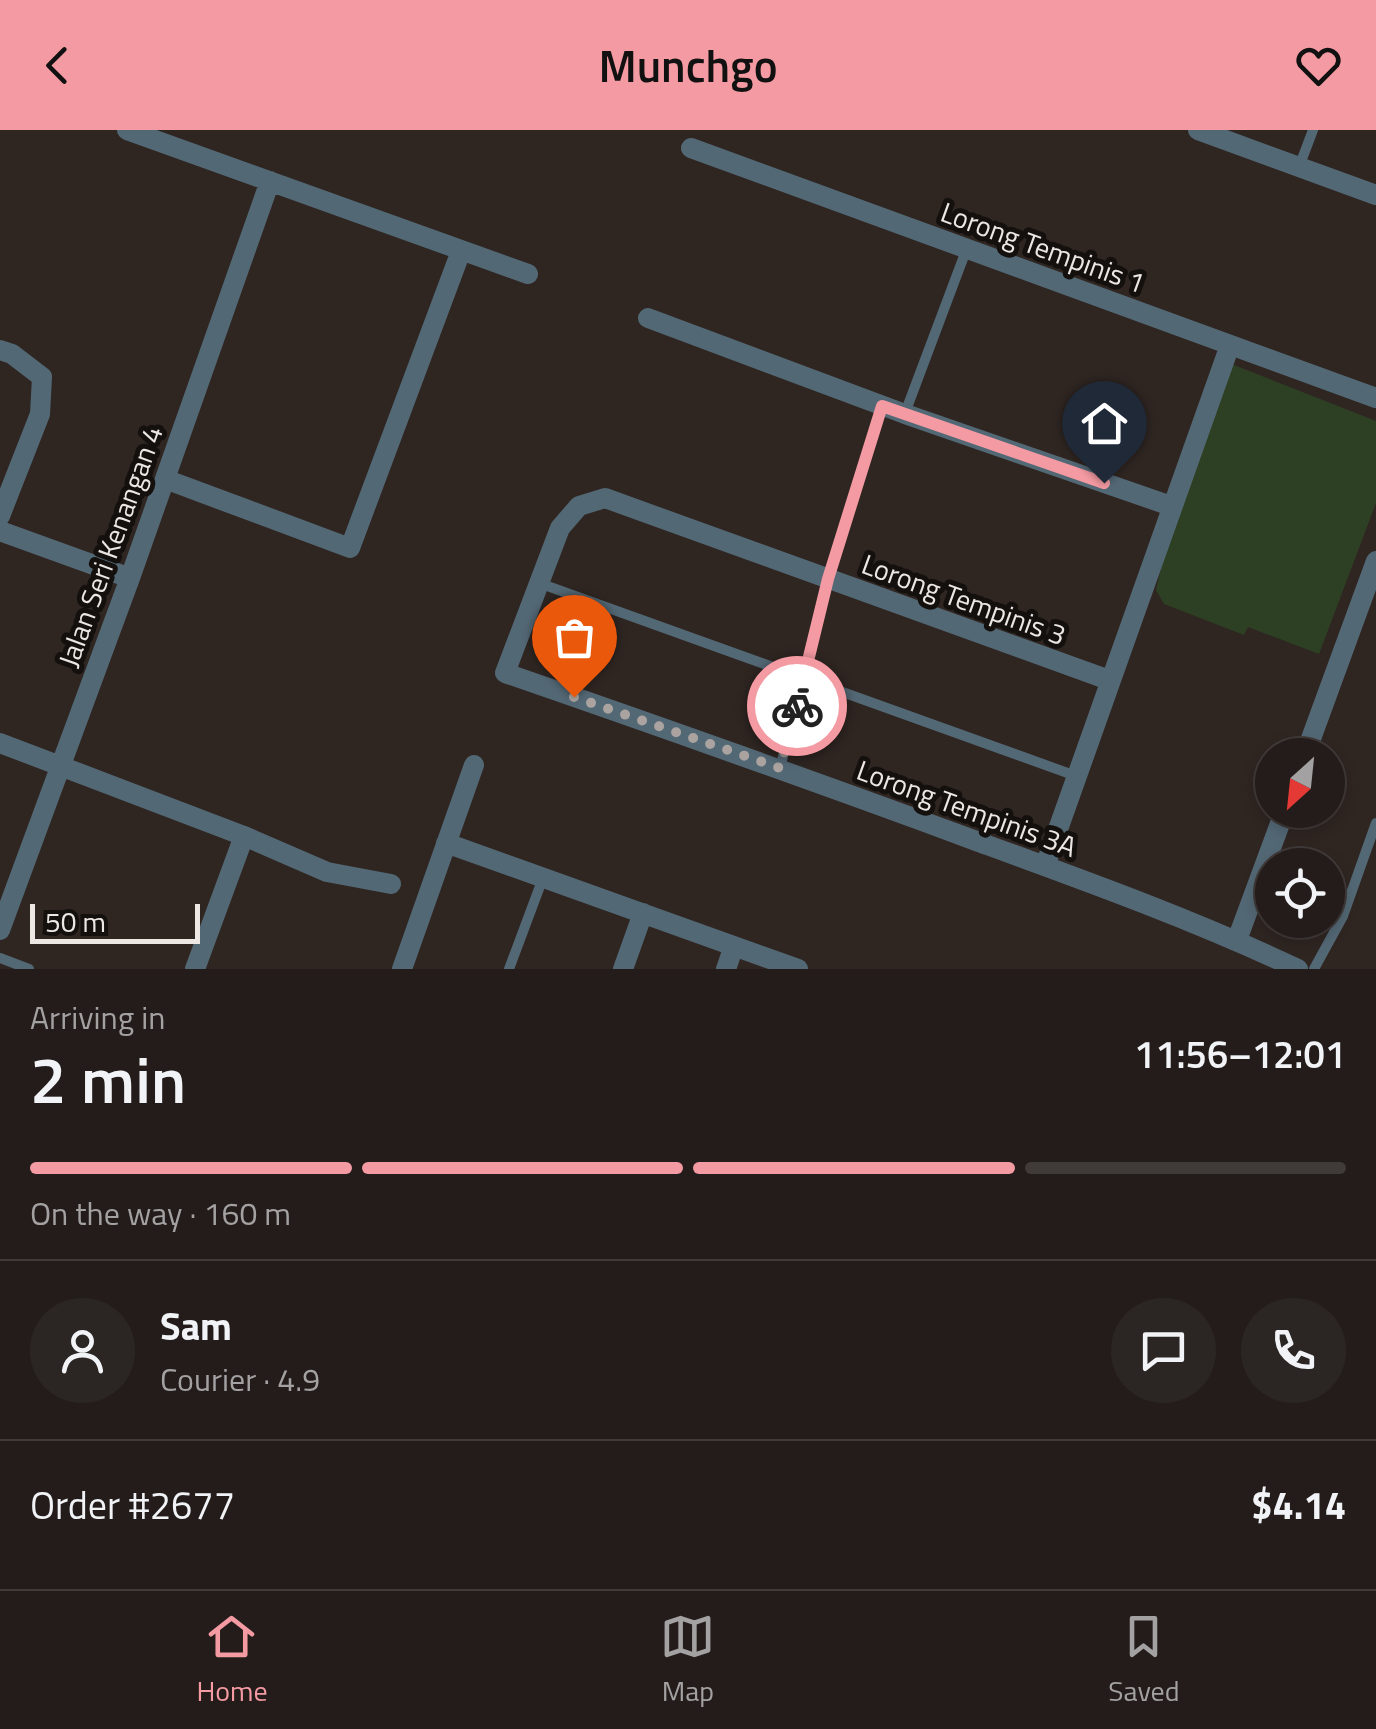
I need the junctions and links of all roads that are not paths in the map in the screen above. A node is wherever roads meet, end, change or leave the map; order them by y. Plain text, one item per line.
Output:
1 (128, 130) edge
2 (1198, 130) edge
3 (1313, 130) edge
4 (691, 148) dead end
5 (1299, 167) junction
6 (270, 180) junction
7 (1376, 195) edge
8 (967, 248) junction
9 (461, 251) junction
10 (528, 274) dead end
11 (648, 318) dead end
12 (1230, 345) junction
13 (0, 350) edge
14 (1376, 398) edge
15 (882, 406) junction
16 (905, 414) junction
17 (165, 478) junction
18 (1171, 506) junction
19 (0, 516) edge
20 (0, 530) edge
21 (1375, 564) edge
22 (130, 578) junction
23 (828, 579) junction
24 (539, 583) junction
25 (506, 673) joint
26 (804, 680) junction
27 (1108, 680) junction
28 (1311, 738) edge
29 (0, 743) edge
30 (59, 765) junction
31 (474, 765) dead end
32 (780, 768) junction
33 (1076, 776) junction
34 (1376, 824) edge
35 (1278, 828) edge
36 (244, 836) junction
37 (446, 843) junction
38 (1045, 866) junction
39 (543, 878) junction
40 (391, 884) dead end
41 (643, 913) junction
42 (0, 930) edge
43 (1237, 940) junction
44 (734, 946) junction
45 (0, 958) edge
46 (29, 969) edge
47 (195, 969) edge
48 (402, 969) edge
49 (510, 969) edge
50 (623, 969) edge
51 (726, 969) edge
52 (798, 969) edge
53 (1298, 969) edge
54 (1314, 969) edge

1 - 6 street
2 - 5 street
3 - 5 lane
4 - 8 street, Lorong Tempinis 1
5 - 7 street
6 - 9 street
6 - 17 street, Jalan Seri Kenangan 4
8 - 12 street, Lorong Tempinis 1
8 - 16 lane
9 - 10 street
9 - 17 street
11 - 15 street
12 - 14 street, Lorong Tempinis 1
12 - 18 street
13 - 19 street
15 - 16 street
15 - 23 lane
16 - 18 street
17 - 22 street, Jalan Seri Kenangan 4
18 - 27 street
20 - 22 street
21 - 28 street
22 - 30 street, Jalan Seri Kenangan 4
23 - 24 street, Lorong Tempinis 3
23 - 26 lane
23 - 27 street, Lorong Tempinis 3
24 - 25 street, Lorong Tempinis 3
24 - 26 lane
25 - 32 street, Lorong Tempinis 3A
26 - 32 lane
26 - 33 lane
27 - 33 street
29 - 30 street
30 - 36 street
30 - 42 street, Jalan Seri Kenangan 4
31 - 37 street
32 - 38 street, Lorong Tempinis 3A
33 - 38 street
34 - 54 lane
35 - 43 street
36 - 40 street
36 - 47 street
37 - 39 street
37 - 48 street
38 - 43 street, Lorong Tempinis 3A
39 - 41 street
39 - 49 lane
41 - 44 street
41 - 50 street
43 - 53 street, Lorong Tempinis 3A
44 - 51 street
44 - 52 street
45 - 46 lane

